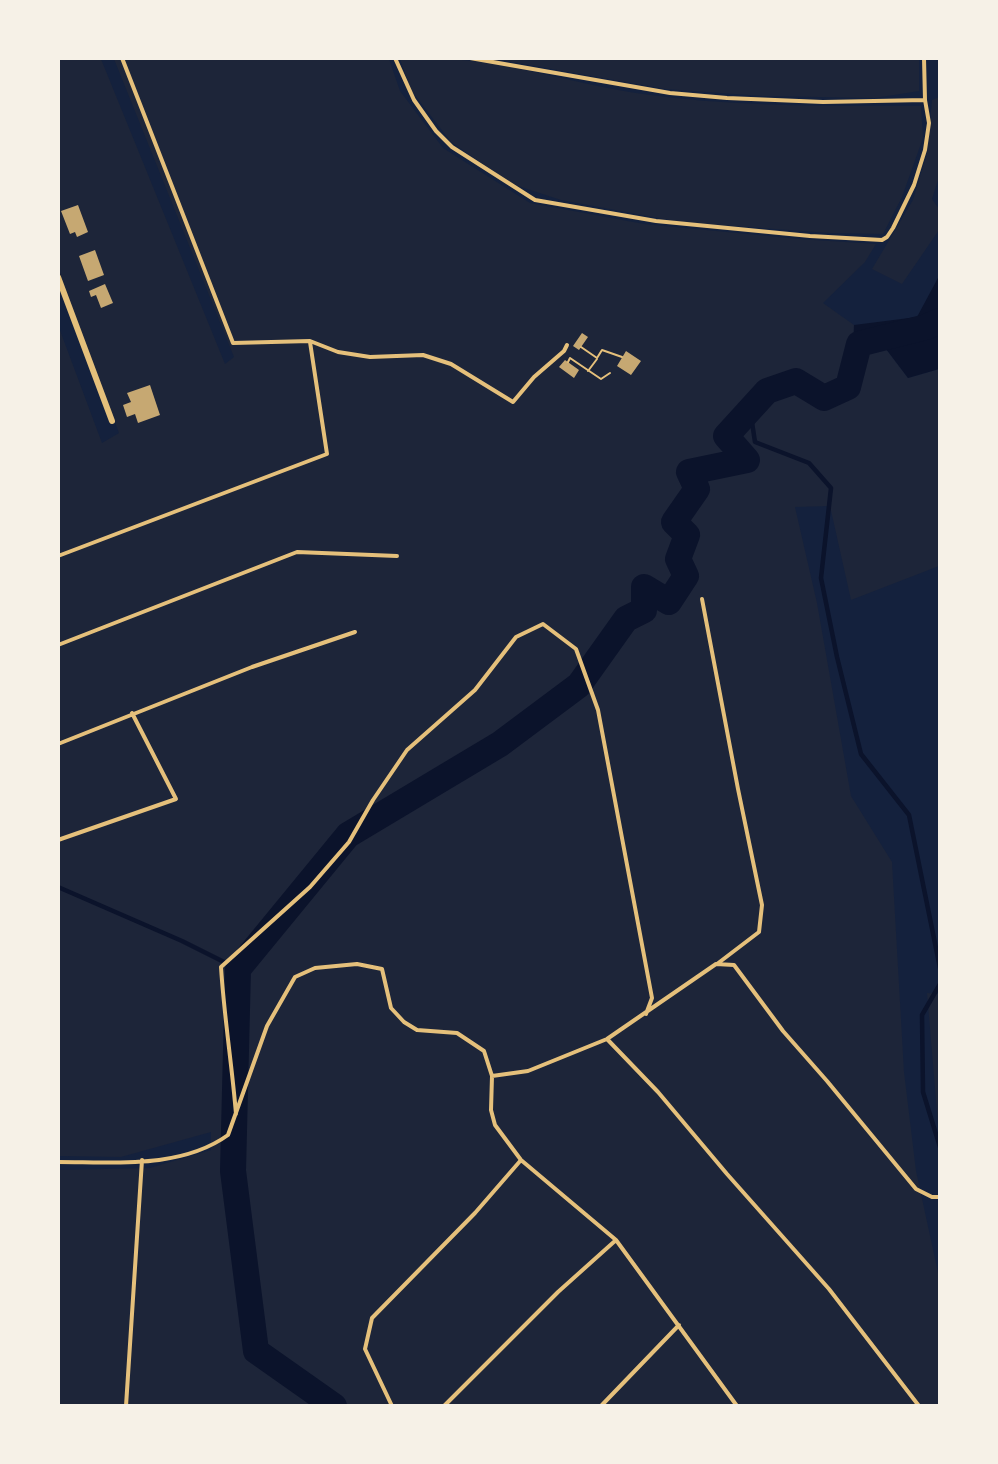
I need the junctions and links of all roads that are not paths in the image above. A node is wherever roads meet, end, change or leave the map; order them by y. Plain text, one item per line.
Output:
1 (122, 58) edge
2 (395, 58) edge
3 (470, 58) edge
4 (924, 58) edge
5 (925, 100) junction
6 (58, 277) edge
7 (310, 341) junction
8 (567, 345) dead end
9 (112, 421) dead end
10 (58, 556) edge
11 (397, 556) dead end
12 (702, 599) dead end
13 (355, 632) dead end
14 (58, 645) edge
15 (132, 713) junction
16 (58, 744) edge
17 (58, 840) edge
18 (716, 964) junction
19 (646, 1014) junction
20 (607, 1039) junction
21 (492, 1076) junction
22 (236, 1114) junction
23 (142, 1160) junction
24 (521, 1160) junction
25 (58, 1162) edge
26 (939, 1197) edge
27 (616, 1240) junction
28 (679, 1325) junction
29 (126, 1406) edge
30 (392, 1406) edge
31 (444, 1406) edge
32 (600, 1406) edge
33 (737, 1406) edge
34 (919, 1406) edge

1 - 7 lane
2 - 5 lane
3 - 5 lane
4 - 5 lane
6 - 9 street
7 - 8 lane
7 - 10 lane
11 - 14 lane
12 - 18 lane
13 - 15 lane
15 - 16 lane
15 - 17 lane
18 - 19 lane
18 - 26 lane
19 - 20 lane
19 - 22 lane
20 - 21 lane
20 - 34 lane
21 - 22 lane
21 - 24 lane
22 - 23 lane
23 - 25 lane
23 - 29 lane
24 - 27 lane
24 - 30 lane
27 - 28 lane
27 - 31 lane
28 - 32 lane
28 - 33 lane

